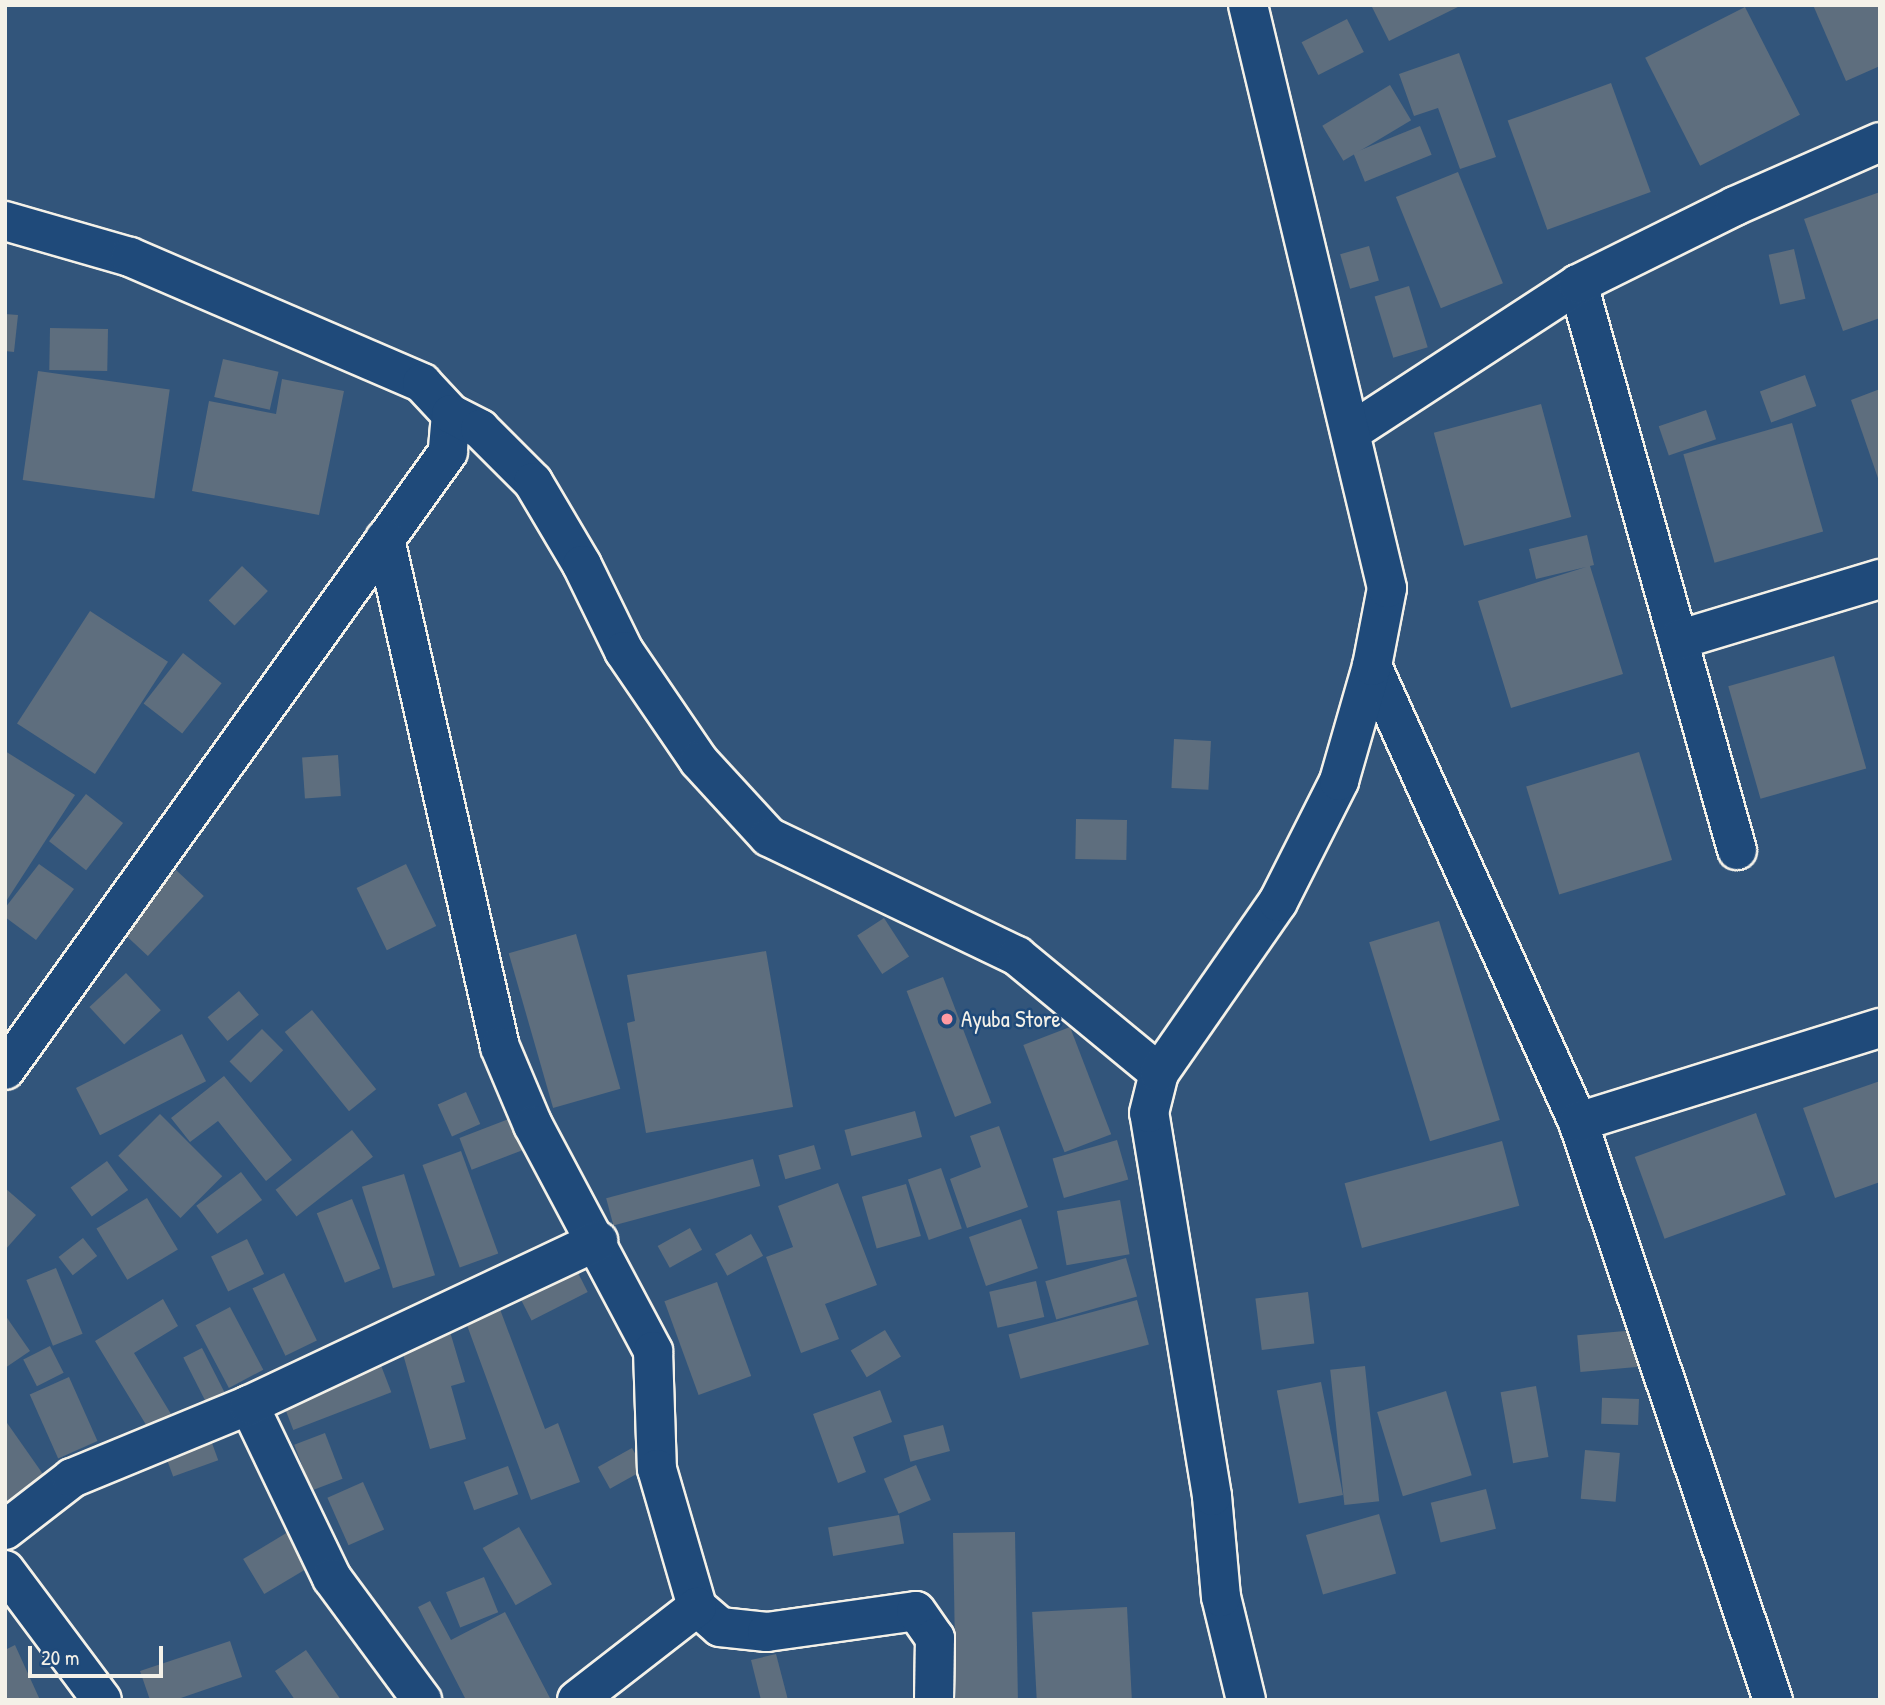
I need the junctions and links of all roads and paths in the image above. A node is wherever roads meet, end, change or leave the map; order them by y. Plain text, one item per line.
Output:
1 (1248, 5) edge
2 (1880, 142) edge
3 (5, 221) edge
4 (1578, 284) junction
5 (451, 414) junction
6 (1351, 432) junction
7 (385, 539) junction
8 (1880, 579) edge
9 (1678, 640) junction
10 (1372, 666) junction
11 (1737, 850) dead end
12 (1880, 1028) edge
13 (5, 1070) edge
14 (1159, 1073) junction
15 (1578, 1122) junction
16 (598, 1241) junction
17 (249, 1405) junction
18 (5, 1530) edge
19 (5, 1570) edge
20 (697, 1606) junction
21 (102, 1700) edge
22 (422, 1700) edge
23 (577, 1700) edge
24 (934, 1700) edge
25 (1246, 1700) edge
26 (1773, 1700) edge

1 - 6 street
2 - 4 street
3 - 5 street
4 - 6 street
4 - 9 street
5 - 7 street
5 - 14 street
6 - 10 street
7 - 13 street
7 - 16 street
8 - 9 street
9 - 11 street
10 - 14 street
10 - 15 street
12 - 15 street
14 - 25 street
15 - 26 street
16 - 17 street
16 - 20 street
17 - 18 street
17 - 22 street
19 - 21 street
20 - 23 street
20 - 24 street

